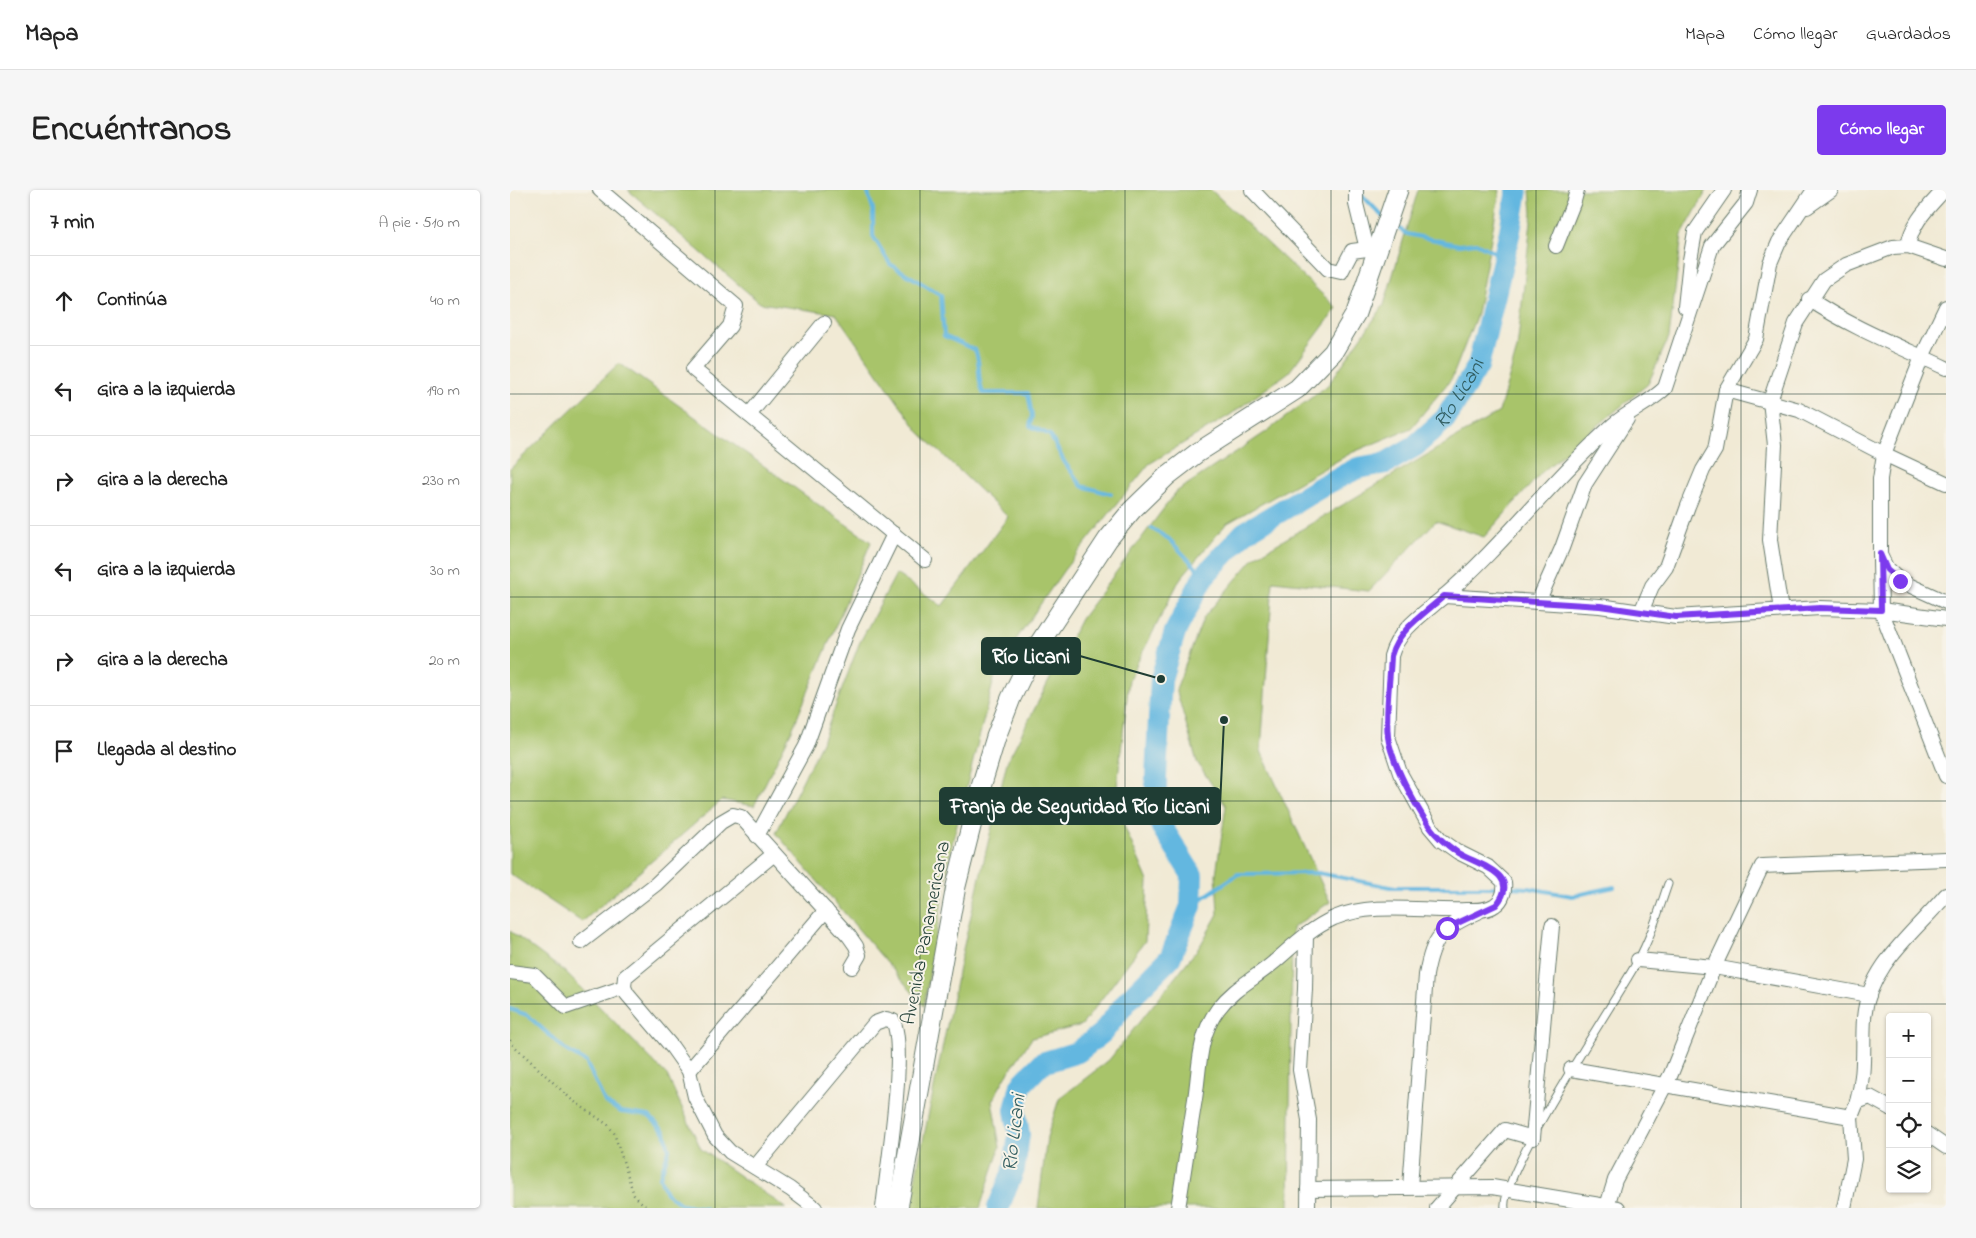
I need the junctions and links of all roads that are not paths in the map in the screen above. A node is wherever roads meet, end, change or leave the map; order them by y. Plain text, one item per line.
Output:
1 (600, 190) edge
2 (1252, 190) edge
3 (1356, 190) edge
4 (1577, 190) edge
5 (1724, 190) edge
6 (1750, 190) edge
7 (1814, 190) edge
8 (1830, 190) edge
9 (1944, 190) edge
10 (1396, 198) edge
11 (1798, 215) junction
12 (1556, 246) dead end
13 (1908, 246) junction
14 (1375, 251) junction
15 (1946, 259) edge
16 (1809, 299) junction
17 (1946, 307) edge
18 (824, 323) dead end
19 (1683, 338) junction
20 (1922, 357) junction
21 (1946, 368) edge
22 (1726, 390) junction
23 (1770, 401) junction
24 (1633, 409) junction
25 (749, 415) junction
26 (1884, 454) junction
27 (1946, 482) edge
28 (894, 534) junction
29 (1880, 554) junction
30 (925, 560) dead end
31 (1444, 596) junction
32 (1538, 602) junction
33 (1946, 602) edge
34 (1781, 610) junction
35 (1881, 610) junction
36 (1641, 612) junction
37 (1946, 619) edge
38 (1946, 776) edge
39 (757, 836) junction
40 (774, 854) junction
41 (1946, 859) edge
42 (1668, 884) dead end
43 (1946, 895) edge
44 (1486, 909) junction
45 (826, 910) junction
46 (1552, 926) dead end
47 (1306, 934) junction
48 (581, 942) dead end
49 (1638, 960) junction
50 (1714, 966) junction
51 (852, 968) dead end
52 (510, 972) edge
53 (624, 986) junction
54 (1870, 995) junction
55 (1571, 1069) junction
56 (689, 1071) junction
57 (1666, 1085) junction
58 (1857, 1102) junction
59 (1886, 1106) edge
60 (1851, 1117) junction
61 (1931, 1137) edge
62 (1533, 1138) junction
63 (1946, 1147) edge
64 (755, 1167) junction
65 (1410, 1187) junction
66 (1457, 1187) junction
67 (1308, 1189) junction
68 (1507, 1190) junction
69 (1613, 1207) edge
70 (815, 1208) edge
71 (883, 1208) edge
72 (898, 1208) edge
73 (1178, 1208) edge
74 (1308, 1208) edge
75 (1437, 1208) edge
76 (1505, 1208) edge
77 (1844, 1208) edge

1 - 25 street
2 - 14 street
3 - 14 street
4 - 12 street
5 - 19 street
6 - 19 street
7 - 11 street
8 - 11 street
9 - 13 street
10 - 14 main road, Avenida Panamericana
11 - 22 street
13 - 15 street
13 - 16 street
14 - 72 main road, Avenida Panamericana
16 - 20 street
16 - 23 street
17 - 20 street
18 - 25 street
19 - 24 street
20 - 21 street
20 - 26 street
22 - 23 street
22 - 36 street
23 - 26 street
23 - 34 street
24 - 31 street
24 - 32 street
25 - 28 street
26 - 27 street
26 - 29 street
28 - 30 street
28 - 39 street
29 - 33 street
29 - 35 street
31 - 32 street
31 - 44 street
32 - 36 street
34 - 35 street
34 - 36 street
35 - 37 street
35 - 38 street
39 - 40 street
39 - 48 street
40 - 45 street
40 - 53 street
41 - 50 street
42 - 49 lane
43 - 54 street
44 - 47 street
44 - 65 street
45 - 51 street
45 - 56 street
46 - 62 street
47 - 67 street
47 - 73 street
49 - 50 street
49 - 55 lane
50 - 54 street
50 - 57 street
52 - 53 street
53 - 56 street
54 - 58 street
55 - 57 street
55 - 62 lane
56 - 64 street
57 - 60 street
57 - 69 street
58 - 59 street
58 - 60 street
60 - 77 street
61 - 63 street
62 - 66 street
62 - 68 lane
64 - 70 street
64 - 71 street
65 - 66 street
65 - 67 street
66 - 68 street
66 - 75 street
67 - 74 street
68 - 69 street
68 - 76 lane

